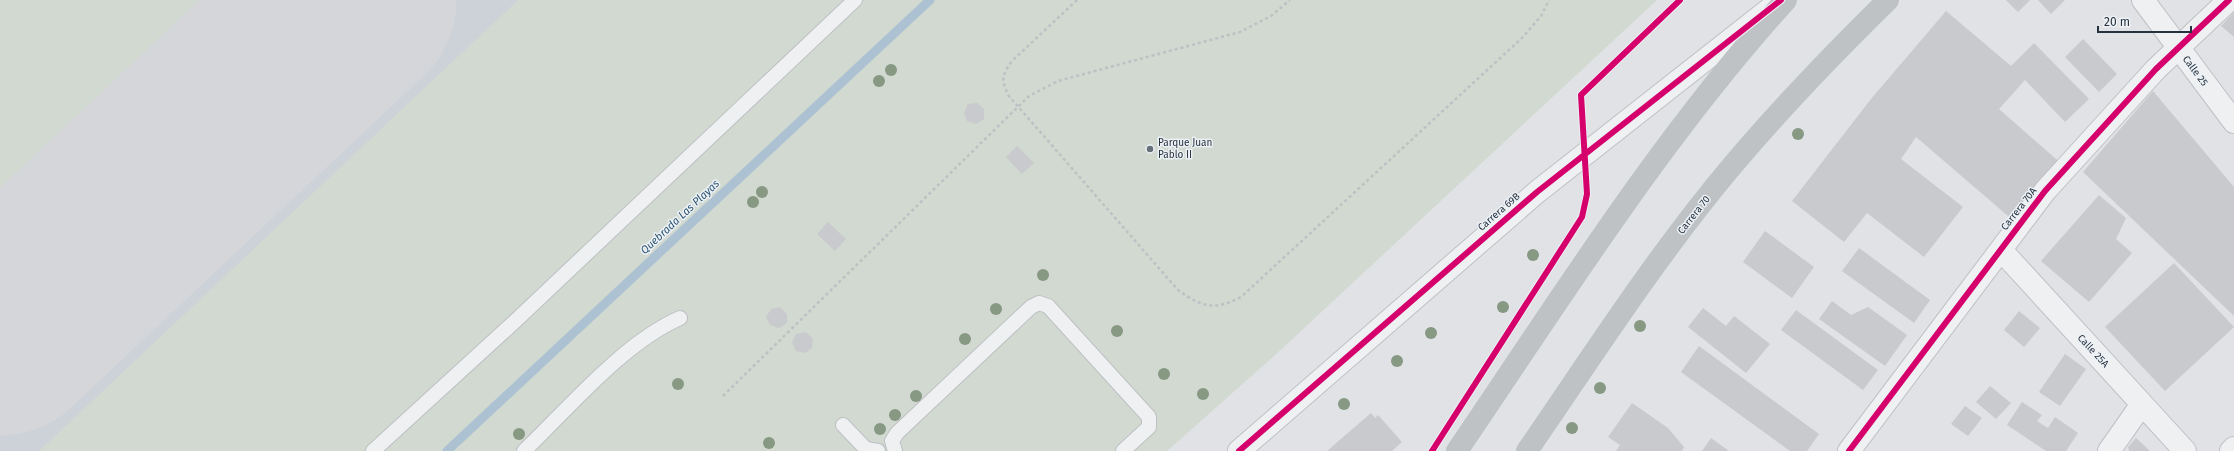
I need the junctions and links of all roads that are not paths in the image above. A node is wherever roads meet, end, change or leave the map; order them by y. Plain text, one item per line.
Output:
1 (855, 0) edge
2 (1781, 0) edge
3 (1786, 0) edge
4 (1888, 0) edge
5 (2143, 0) edge
6 (2229, 0) edge
7 (2177, 47) junction
8 (2234, 122) edge
9 (2001, 250) junction
10 (680, 318) dead end
11 (2142, 404) junction
12 (843, 425) dead end
13 (2234, 448) edge
14 (886, 450) edge
15 (373, 451) edge
16 (524, 451) edge
17 (1123, 451) edge
18 (1239, 451) edge
19 (1457, 451) edge
20 (1527, 451) edge
21 (1849, 451) edge
22 (2109, 451) edge
23 (2185, 451) edge
24 (2231, 451) edge

1 - 15 lane
2 - 18 street, Carrera 69B
3 - 19 main road
4 - 20 main road, Carrera 70
5 - 7 street, Calle 25
6 - 7 street, Carrera 70A
7 - 8 street, Calle 25
7 - 9 street, Carrera 70A
9 - 11 street, Calle 25A
9 - 21 street, Carrera 70A
10 - 16 lane
11 - 22 street
11 - 23 street, Calle 25A
12 - 14 lane
13 - 24 street
14 - 17 lane

